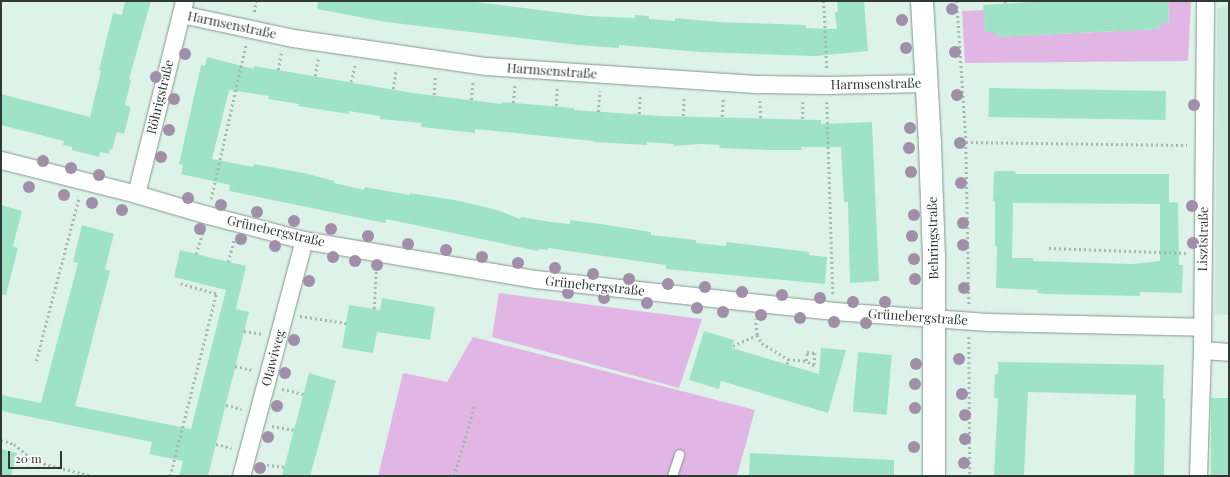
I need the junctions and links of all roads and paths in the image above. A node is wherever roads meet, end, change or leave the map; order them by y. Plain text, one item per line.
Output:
1 (256, 1) edge
2 (824, 1) edge
3 (922, 1) edge
4 (957, 1) edge
5 (1205, 1) edge
6 (182, 8) edge
7 (249, 30) junction
8 (602, 75) junction
9 (641, 77) junction
10 (927, 83) junction
11 (826, 85) junction
12 (598, 112) dead end
13 (639, 114) dead end
14 (966, 142) junction
15 (1204, 145) junction
16 (1, 160) edge
17 (83, 181) junction
18 (136, 194) junction
19 (208, 215) junction
20 (238, 223) junction
21 (304, 240) junction
22 (1049, 248) dead end
23 (378, 252) junction
24 (196, 254) dead end
25 (1203, 254) junction
26 (228, 262) dead end
27 (180, 284) dead end
28 (752, 303) junction
29 (374, 309) dead end
30 (834, 311) junction
31 (284, 314) junction
32 (934, 318) junction
33 (969, 320) junction
34 (346, 323) dead end
35 (1201, 327) junction
36 (758, 335) junction
37 (733, 346) dead end
38 (1202, 350) junction
39 (1229, 352) edge
40 (788, 360) junction
41 (36, 361) dead end
42 (806, 361) junction
43 (787, 364) dead end
44 (266, 385) junction
45 (304, 394) dead end
46 (474, 407) dead end
47 (256, 422) junction
48 (294, 430) dead end
49 (1, 440) edge
50 (679, 454) dead end
51 (284, 467) dead end
52 (244, 468) edge
53 (92, 476) edge
54 (170, 476) edge
55 (454, 476) edge
56 (672, 476) edge
57 (934, 476) edge
58 (970, 476) edge
59 (1198, 476) edge

1 - 7 path
2 - 11 path
3 - 10 main road, Behringstraße
4 - 14 path
5 - 15 street, Lisztstraße
6 - 7 street, Harmsenstraße
6 - 18 street, Röhrigstraße
7 - 8 street, Harmsenstraße
7 - 19 path
8 - 9 street, Harmsenstraße
8 - 12 path
9 - 11 street, Harmsenstraße
9 - 13 path
10 - 11 street, Harmsenstraße
10 - 32 main road, Behringstraße
11 - 30 path
14 - 15 path
14 - 33 path
15 - 25 street, Lisztstraße
16 - 17 street, Grünebergstraße
17 - 18 street, Grünebergstraße
17 - 41 path
18 - 19 street, Grünebergstraße
19 - 20 street, Grünebergstraße
19 - 24 path
20 - 21 street, Grünebergstraße
20 - 26 path
21 - 23 street, Grünebergstraße
21 - 31 street, Otawiweg
22 - 25 path
23 - 28 street, Grünebergstraße
23 - 29 path
25 - 35 street, Lisztstraße
27 - 54 path
28 - 30 street, Grünebergstraße
28 - 36 path
30 - 32 street, Grünebergstraße
31 - 34 path
31 - 44 street, Otawiweg
32 - 33 street, Grünebergstraße
32 - 57 main road, Behringstraße
33 - 35 street, Grünebergstraße
33 - 58 path
35 - 38 street, Lisztstraße
36 - 37 path
36 - 40 path
38 - 39 street
38 - 59 street, Lisztstraße
40 - 42 path
40 - 43 path
42 - 42 path
44 - 45 path
44 - 47 street, Otawiweg
46 - 55 path
47 - 48 path
47 - 52 street, Otawiweg
49 - 53 path
50 - 56 lane
51 - 52 path

